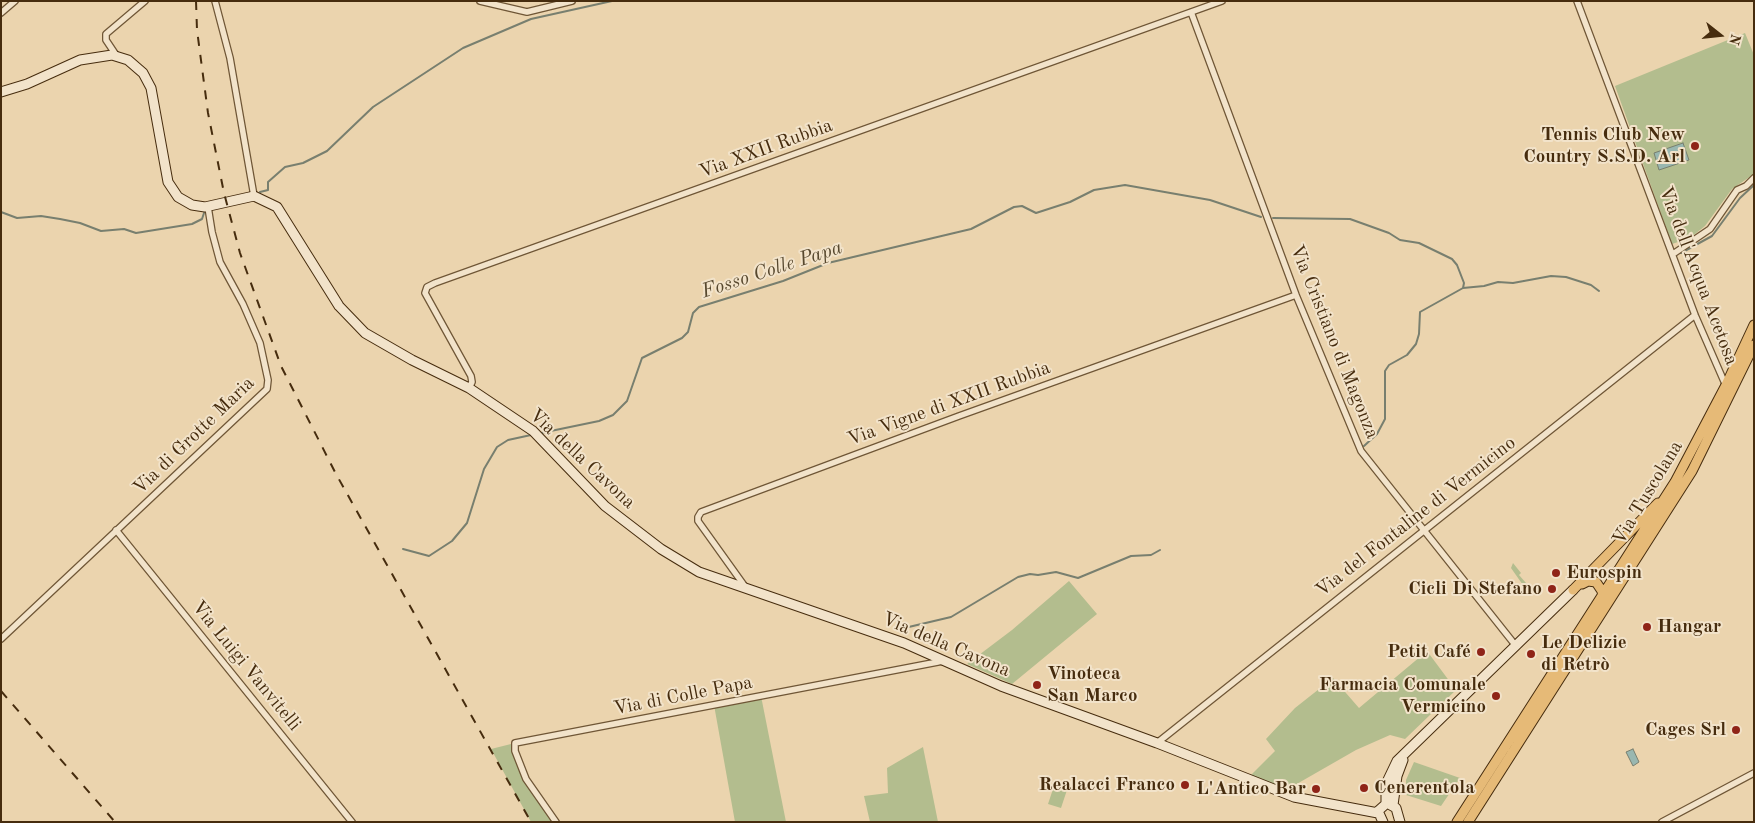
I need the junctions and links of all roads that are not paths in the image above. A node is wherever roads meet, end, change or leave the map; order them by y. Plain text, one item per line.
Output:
1 (16, 1) edge
2 (145, 1) edge
3 (480, 1) edge
4 (572, 1) edge
5 (1222, 1) edge
6 (1577, 1) edge
7 (218, 2) edge
8 (1191, 12) junction
9 (1, 13) edge
10 (116, 55) junction
11 (1, 92) edge
12 (1754, 178) edge
13 (254, 196) junction
14 (208, 207) junction
15 (1673, 254) junction
16 (1296, 295) junction
17 (1696, 315) junction
18 (1754, 325) edge
19 (1754, 345) edge
20 (1746, 359) edge
21 (1729, 387) junction
22 (469, 388) junction
23 (1669, 493) junction
24 (116, 530) junction
25 (1424, 530) junction
26 (747, 589) junction
27 (1573, 590) junction
28 (1603, 598) junction
29 (1, 639) edge
30 (1516, 646) junction
31 (944, 661) junction
32 (1157, 743) junction
33 (1754, 773) edge
34 (1390, 804) junction
35 (1381, 818) edge
36 (352, 822) edge
37 (556, 822) edge
38 (1400, 822) edge
39 (1457, 822) edge
40 (1468, 822) edge
41 (1662, 822) edge

1 - 9 street
2 - 10 street
3 - 4 street
5 - 8 street, Via XXII Rubbia
6 - 15 street, Via dell'Acqua Acetosa
7 - 13 street
8 - 16 street, Via Cristiano di Magonza
8 - 22 street, Via XXII Rubbia
10 - 11 main road
10 - 14 main road
12 - 15 street
13 - 14 main road
13 - 22 main road, Via della Cavona
14 - 24 street, Via di Grotte Maria
15 - 17 street, Via dell'Acqua Acetosa
16 - 25 street, Via Cristiano di Magonza
16 - 26 street, Via Vigne di XXII Rubbia
17 - 21 street, Via dell'Acqua Acetosa
17 - 25 street, Via del Fontaline di Vermicino
18 - 20 main road, Via Tuscolana
19 - 20 main road, Via Tuscolana
20 - 21 main road, Via Tuscolana
21 - 23 main road, Via Tuscolana
21 - 40 main road, Via Tuscolana
22 - 26 main road, Via della Cavona
23 - 27 main road
23 - 28 main road, Via Tuscolana
24 - 29 street, Via di Grotte Maria
24 - 36 street, Via Luigi Vanvitelli
25 - 30 street, Via Cristiano di Magonza
25 - 32 street, Via del Fontaline di Vermicino
26 - 31 main road, Via della Cavona
27 - 28 main road
27 - 30 main road
28 - 39 main road, Via Tuscolana
30 - 34 main road
31 - 32 main road, Via della Cavona
31 - 37 street, Via di Colle Papa
32 - 35 main road, Via della Cavona
33 - 41 street
34 - 35 main road
34 - 38 main road

